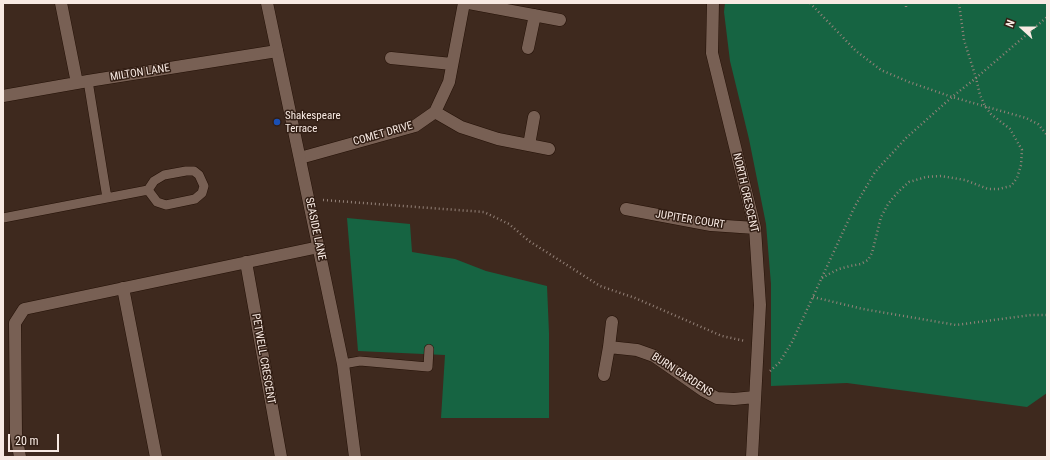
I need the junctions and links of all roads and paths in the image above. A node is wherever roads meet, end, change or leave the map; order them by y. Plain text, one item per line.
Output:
1 (61, 3) edge
2 (267, 3) edge
3 (464, 3) edge
4 (469, 3) edge
5 (713, 3) edge
6 (810, 3) edge
7 (906, 3) edge
8 (959, 3) edge
9 (906, 8) dead end
10 (535, 15) junction
11 (1047, 17) edge
12 (560, 20) dead end
13 (528, 48) dead end
14 (277, 51) junction
15 (391, 58) dead end
16 (452, 64) junction
17 (976, 78) junction
18 (82, 82) junction
19 (3, 96) edge
20 (952, 97) junction
21 (985, 106) junction
22 (435, 112) junction
23 (534, 117) dead end
24 (1047, 135) edge
25 (530, 145) junction
26 (549, 149) dead end
27 (300, 158) junction
28 (148, 190) junction
29 (106, 198) junction
30 (308, 199) junction
31 (626, 209) dead end
32 (3, 218) edge
33 (755, 228) junction
34 (319, 247) junction
35 (246, 262) junction
36 (821, 279) junction
37 (123, 288) junction
38 (813, 297) junction
39 (1047, 315) edge
40 (612, 322) dead end
41 (758, 345) junction
42 (609, 347) junction
43 (429, 349) dead end
44 (343, 364) junction
45 (604, 375) dead end
46 (755, 391) junction
47 (20, 457) edge
48 (156, 457) edge
49 (281, 457) edge
50 (355, 457) edge
51 (752, 457) edge

1 - 18 street
2 - 14 street, SEASIDE LANE
3 - 16 street
4 - 10 street
5 - 33 street, NORTH CRESCENT
6 - 20 path
7 - 9 path
8 - 17 path
10 - 12 street
10 - 13 street
11 - 17 path
14 - 18 street, MILTON LANE
14 - 27 street, SEASIDE LANE
15 - 16 street
16 - 22 street
17 - 20 path
17 - 21 path
18 - 19 street, MILTON LANE
18 - 29 lane
20 - 21 path
20 - 36 path
21 - 24 path
21 - 36 path
22 - 25 street
22 - 27 street, COMET DRIVE
23 - 25 street
25 - 26 street
27 - 30 street, SEASIDE LANE
28 - 28 lane
28 - 29 lane
29 - 32 lane
30 - 34 street, SEASIDE LANE
30 - 41 path
31 - 33 street, JUPITER COURT
33 - 41 street, NORTH CRESCENT
34 - 35 street
34 - 44 street, SEASIDE LANE
35 - 37 street
35 - 49 street, PETWELL CRESCENT
36 - 38 path
37 - 47 street
37 - 48 street
38 - 39 path
38 - 46 path
40 - 42 street
41 - 46 street, NORTH CRESCENT
42 - 45 street
42 - 46 street, BURN GARDENS
43 - 44 lane
44 - 50 street, SEASIDE LANE
46 - 51 street, NORTH CRESCENT

